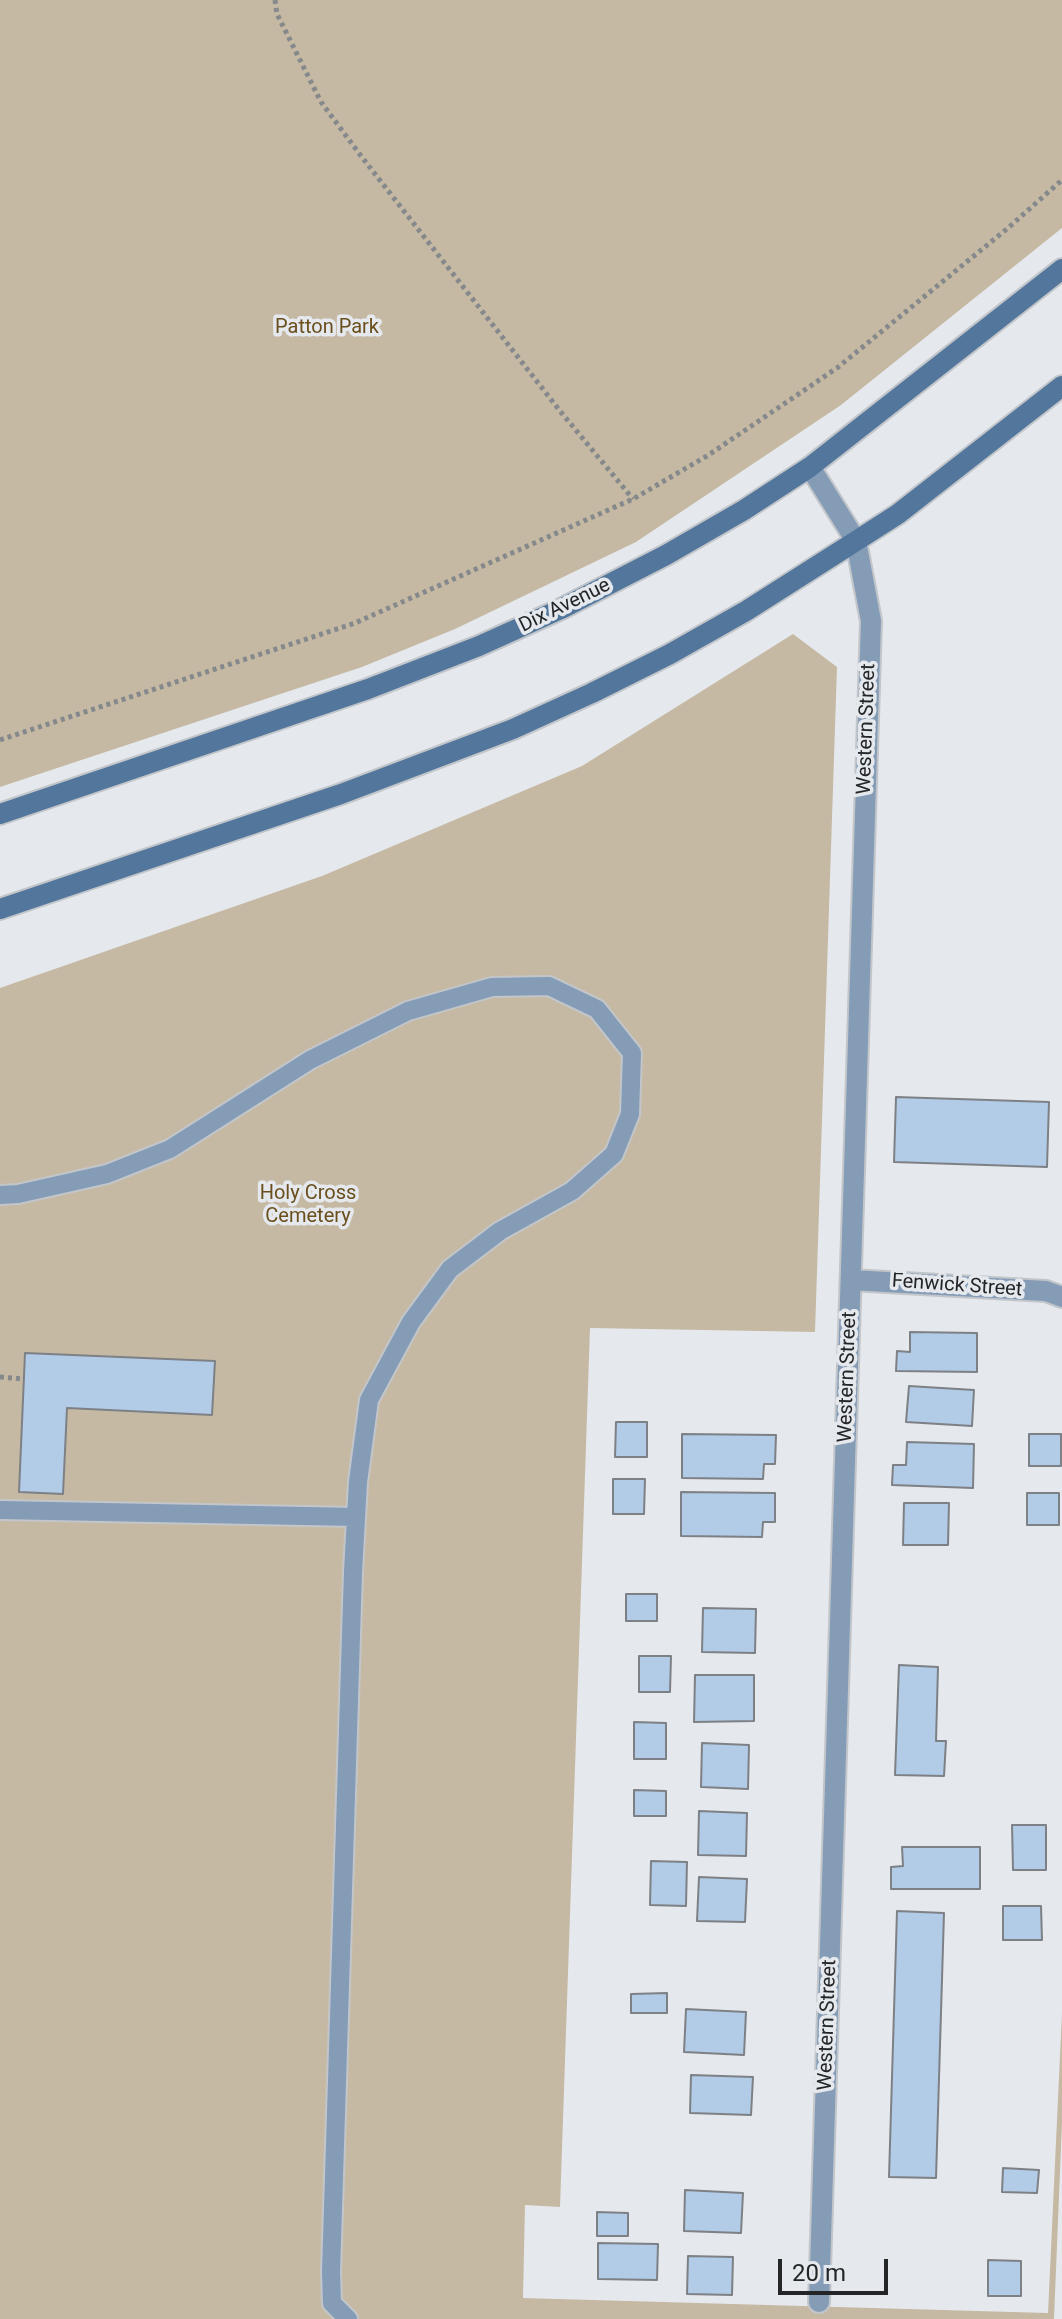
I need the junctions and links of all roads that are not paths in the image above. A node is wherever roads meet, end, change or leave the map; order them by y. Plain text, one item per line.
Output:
1 (1062, 269) edge
2 (1062, 386) edge
3 (810, 467) junction
4 (856, 541) junction
5 (0, 814) edge
6 (0, 909) edge
7 (0, 1195) edge
8 (851, 1280) junction
9 (1062, 1297) edge
10 (0, 1510) edge
11 (356, 1517) junction
12 (819, 2302) dead end
13 (348, 2319) edge

1 - 3 street, Dix Avenue
2 - 4 street
3 - 4 street, Western Street
3 - 5 street, Dix Avenue
4 - 6 street
4 - 8 street, Western Street
7 - 11 lane
8 - 9 street, Fenwick Street
8 - 12 street, Western Street
10 - 11 lane
11 - 13 lane

